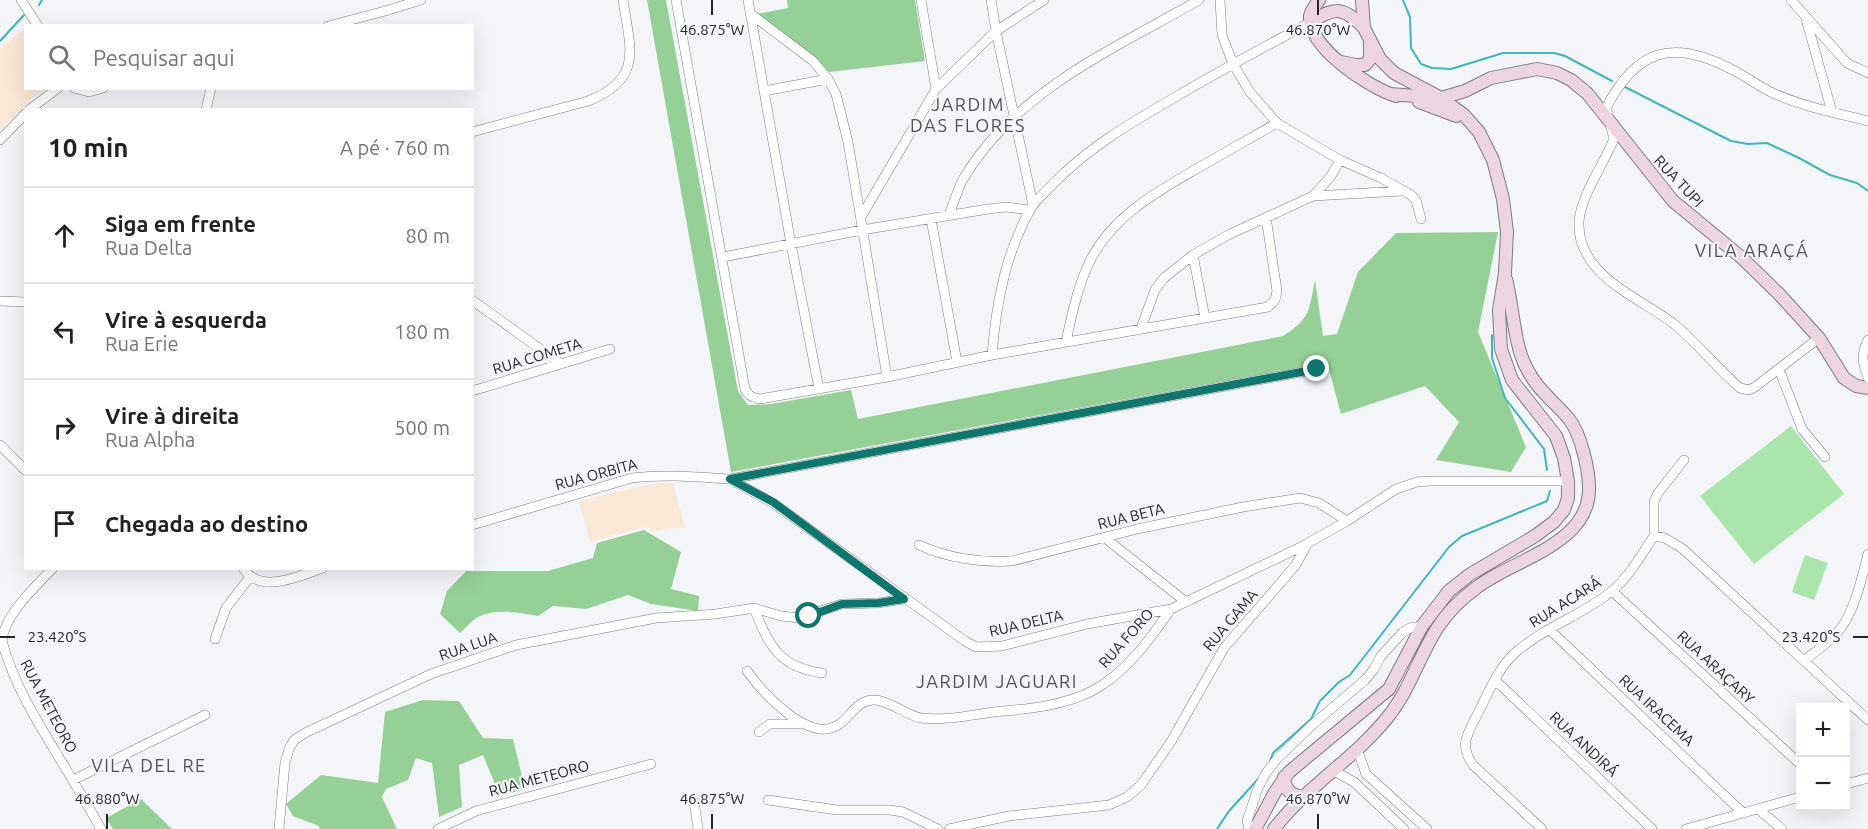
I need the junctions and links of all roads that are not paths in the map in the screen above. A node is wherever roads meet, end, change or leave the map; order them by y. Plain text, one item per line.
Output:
1 (21, 0) edge
2 (421, 0) edge
3 (623, 0) edge
4 (676, 0) edge
5 (748, 0) edge
6 (921, 0) edge
7 (991, 0) edge
8 (1044, 0) edge
9 (1199, 0) edge
10 (1220, 0) edge
11 (1319, 0) edge
12 (1362, 0) edge
13 (1791, 0) edge
14 (751, 14) junction
15 (1806, 17) junction
16 (1311, 22) junction
17 (37, 24) edge
18 (336, 24) edge
19 (1364, 28) junction
20 (996, 31) junction
21 (1370, 42) junction
22 (1337, 60) junction
23 (1233, 64) junction
24 (1868, 73) edge
25 (828, 79) junction
26 (1478, 83) junction
27 (1423, 87) junction
28 (936, 89) junction
29 (55, 90) edge
30 (82, 90) edge
31 (96, 90) edge
32 (211, 90) edge
33 (764, 91) junction
34 (1465, 91) junction
35 (1390, 94) junction
36 (1441, 98) junction
37 (32, 108) edge
38 (206, 108) edge
39 (1832, 112) junction
40 (24, 115) edge
41 (1015, 117) junction
42 (1469, 120) junction
43 (1608, 120) junction
44 (1868, 121) edge
45 (1277, 123) junction
46 (474, 131) edge
47 (0, 140) edge
48 (1340, 160) junction
49 (1404, 191) junction
50 (1313, 196) junction
51 (1031, 208) junction
52 (949, 215) junction
53 (861, 217) junction
54 (1266, 217) junction
55 (931, 219) junction
56 (1421, 219) dead end
57 (862, 230) junction
58 (791, 244) junction
59 (1193, 255) junction
60 (723, 256) junction
61 (1505, 273) junction
62 (0, 301) edge
63 (474, 301) edge
64 (24, 302) edge
65 (1205, 318) junction
66 (1141, 328) junction
67 (1819, 338) junction
68 (1868, 340) edge
69 (1066, 342) junction
70 (610, 349) dead end
71 (992, 355) junction
72 (957, 362) junction
73 (561, 364) junction
74 (1317, 369) dead end
75 (1779, 369) junction
76 (887, 377) junction
77 (1868, 378) edge
78 (1868, 388) edge
79 (819, 389) junction
80 (474, 390) edge
81 (0, 445) edge
82 (1581, 446) junction
83 (1562, 451) junction
84 (1825, 457) dead end
85 (1684, 460) dead end
86 (24, 469) edge
87 (730, 479) junction
88 (1568, 481) junction
89 (1568, 502) junction
90 (1587, 507) junction
91 (1347, 521) junction
92 (474, 524) edge
93 (1654, 536) junction
94 (1105, 538) junction
95 (1308, 543) junction
96 (918, 545) dead end
97 (1868, 554) edge
98 (51, 570) edge
99 (245, 570) edge
100 (316, 570) edge
101 (250, 577) junction
102 (1612, 591) junction
103 (904, 599) junction
104 (1186, 602) junction
105 (754, 608) junction
106 (1171, 609) junction
107 (1422, 626) junction
108 (1550, 630) junction
109 (216, 639) dead end
110 (1805, 660) junction
111 (747, 670) dead end
112 (822, 673) dead end
113 (1495, 680) junction
114 (1371, 705) junction
115 (1868, 705) edge
116 (1860, 713) junction
117 (205, 715) dead end
118 (1386, 719) junction
119 (1868, 720) edge
120 (806, 724) junction
121 (759, 732) dead end
122 (1357, 749) junction
123 (1796, 761) edge
124 (651, 764) dead end
125 (1334, 771) junction
126 (1284, 777) junction
127 (1868, 778) edge
128 (73, 780) junction
129 (1850, 783) edge
130 (1306, 796) junction
131 (1796, 798) edge
132 (768, 800) dead end
133 (694, 801) dead end
134 (1758, 809) junction
135 (1743, 813) junction
136 (101, 829) edge
137 (279, 829) edge
138 (438, 829) edge
139 (698, 829) edge
140 (938, 829) edge
141 (949, 829) edge
142 (1249, 829) edge
143 (1255, 829) edge
144 (1274, 829) edge
145 (1404, 829) edge
146 (1427, 829) edge
147 (1542, 829) edge
148 (1652, 829) edge
149 (1686, 829) edge
150 (1782, 829) edge

1 - 17 street
2 - 18 street
3 - 46 street
4 - 60 street
5 - 14 street
6 - 28 street
7 - 20 street
8 - 20 street
9 - 41 street
10 - 23 street
11 - 16 main road
12 - 19 main road
13 - 15 street
14 - 25 street
14 - 33 street
15 - 24 street
15 - 39 street
16 - 19 main road
16 - 22 main road
16 - 23 street
19 - 21 main road
20 - 28 street
20 - 41 street
21 - 22 main road
21 - 27 main road
22 - 35 main road
23 - 45 street
23 - 51 street
25 - 33 street
25 - 53 street
26 - 27 main road
26 - 34 main road, RUA TUPI
26 - 43 main road, RUA TUPI
27 - 36 main road
28 - 53 street
29 - 37 street
30 - 31 street
32 - 38 street
33 - 58 street
34 - 36 main road, RUA TUPI
34 - 42 main road
35 - 36 main road
35 - 42 main road
36 - 42 main road
39 - 43 street
39 - 44 street
40 - 47 street
41 - 51 street
41 - 52 street
42 - 61 main road
43 - 67 main road, RUA TUPI
43 - 75 street
45 - 48 street
45 - 69 street
48 - 49 street
48 - 50 street
49 - 50 street
49 - 56 street
50 - 54 street
51 - 52 street
51 - 71 street
52 - 55 street
53 - 57 street
54 - 59 street
54 - 65 street
55 - 57 street
55 - 72 street
57 - 58 street
57 - 76 street
58 - 60 street
58 - 79 street
59 - 65 street
59 - 66 street
60 - 79 street
61 - 82 main road
61 - 83 main road
62 - 64 street
63 - 73 street
65 - 66 street
66 - 69 street
67 - 75 street
67 - 78 main road, RUA TUPI
68 - 77 street
69 - 71 street
70 - 73 street, RUA COMETA
71 - 72 street
72 - 76 street
73 - 80 street, RUA COMETA
74 - 87 street
75 - 84 street
76 - 79 street
81 - 86 street
82 - 83 main road
82 - 90 main road
83 - 88 main road
85 - 93 street
87 - 92 street, RUA ORBITA
87 - 103 street, RUA DELTA
88 - 89 main road
88 - 91 street, RUA GAMA
89 - 90 main road
89 - 107 main road
90 - 118 main road
91 - 94 street, RUA BETA
91 - 95 street, RUA GAMA
93 - 102 street, RUA ACARÁ
93 - 110 street
94 - 96 street, RUA BETA
94 - 104 street
95 - 104 street, RUA DELTA
95 - 141 street, RUA GAMA
97 - 110 street
98 - 128 street, RUA METEORO
99 - 101 street
100 - 101 street
101 - 109 street
102 - 108 street, RUA ACARÁ
102 - 123 street, RUA ARAÇARY
103 - 105 street
103 - 106 street, RUA DELTA
104 - 106 street, RUA DELTA
105 - 112 street
105 - 137 street, RUA LUA
106 - 120 street, RUA FORO
107 - 114 main road
107 - 142 street
108 - 113 street, RUA ACARÁ
108 - 135 street, RUA IRACEMA
110 - 116 street
111 - 120 street, RUA FORO
113 - 147 street, RUA ACARÁ
113 - 148 street, RUA ANDIRÁ
114 - 118 main road
114 - 126 main road
115 - 116 street
116 - 119 street
117 - 128 street
118 - 122 main road
120 - 121 street
122 - 125 main road
122 - 146 street
124 - 138 street, RUA METEORO
125 - 130 main road
125 - 145 street
126 - 130 main road
126 - 143 main road
127 - 129 street
128 - 136 street, RUA METEORO
130 - 144 main road
131 - 134 street
132 - 140 street
133 - 139 street
134 - 135 street
134 - 150 street
135 - 149 street

